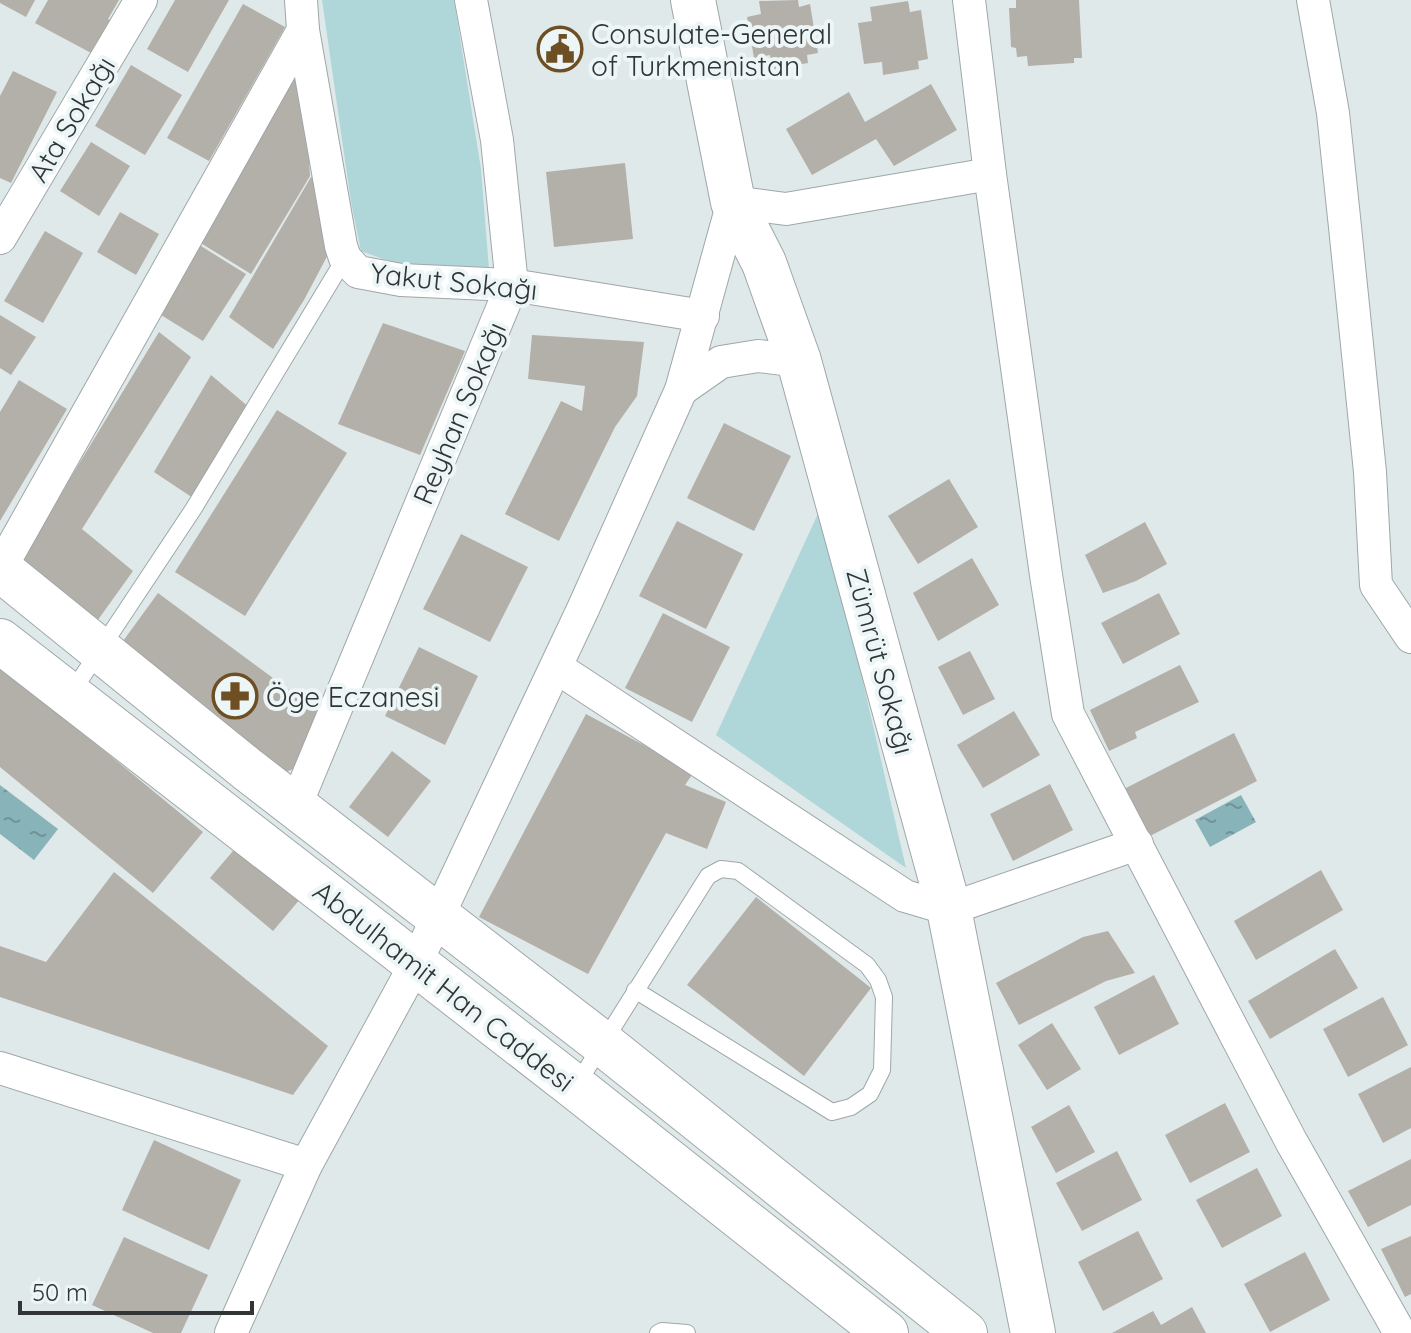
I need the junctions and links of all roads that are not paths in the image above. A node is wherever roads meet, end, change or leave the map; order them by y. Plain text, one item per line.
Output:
1 (141, 0) edge
2 (471, 0) edge
3 (693, 0) edge
4 (969, 0) edge
5 (1313, 0) edge
6 (302, 15) edge
7 (990, 174) junction
8 (733, 202) junction
9 (0, 238) edge
10 (345, 258) junction
11 (512, 285) junction
12 (703, 316) junction
13 (799, 361) junction
14 (681, 390) junction
15 (0, 569) edge
16 (1411, 637) edge
17 (0, 641) edge
18 (100, 650) junction
19 (556, 667) junction
20 (69, 696) junction
21 (295, 807) junction
22 (1137, 844) junction
23 (949, 909) junction
24 (436, 916) junction
25 (415, 965) junction
26 (635, 990) junction
27 (602, 1043) junction
28 (0, 1068) edge
29 (575, 1087) junction
30 (306, 1165) junction
31 (1401, 1331) edge
32 (231, 1333) edge
33 (658, 1333) edge
34 (687, 1333) edge
35 (886, 1333) edge
36 (965, 1333) edge
37 (1033, 1333) edge

1 - 9 street, Ata Sokağı
2 - 11 street, Reyhan Sokağı
3 - 8 main road, Zümrüt Sokağı
4 - 7 street
5 - 16 street
6 - 10 street, Yakut Sokağı
6 - 15 street
7 - 8 street
7 - 22 street
8 - 12 street
8 - 13 main road, Zümrüt Sokağı
10 - 11 street, Yakut Sokağı
10 - 18 lane
11 - 12 street, Yakut Sokağı
11 - 21 street, Reyhan Sokağı
12 - 14 street
13 - 14 street
13 - 23 main road, Zümrüt Sokağı
14 - 19 street
15 - 18 main road
17 - 20 main road, Abdulhamit Han Caddesi
18 - 20 lane
18 - 21 main road
19 - 23 street
19 - 24 street
20 - 25 main road, Abdulhamit Han Caddesi
21 - 24 main road
22 - 23 street
22 - 31 street
23 - 37 main road, Zümrüt Sokağı
24 - 25 street
24 - 27 main road
25 - 29 main road, Abdulhamit Han Caddesi
25 - 30 street
26 - 26 lane
26 - 27 lane
27 - 29 lane
27 - 36 main road
28 - 30 street
29 - 35 main road, Abdulhamit Han Caddesi
30 - 32 street
33 - 34 lane

